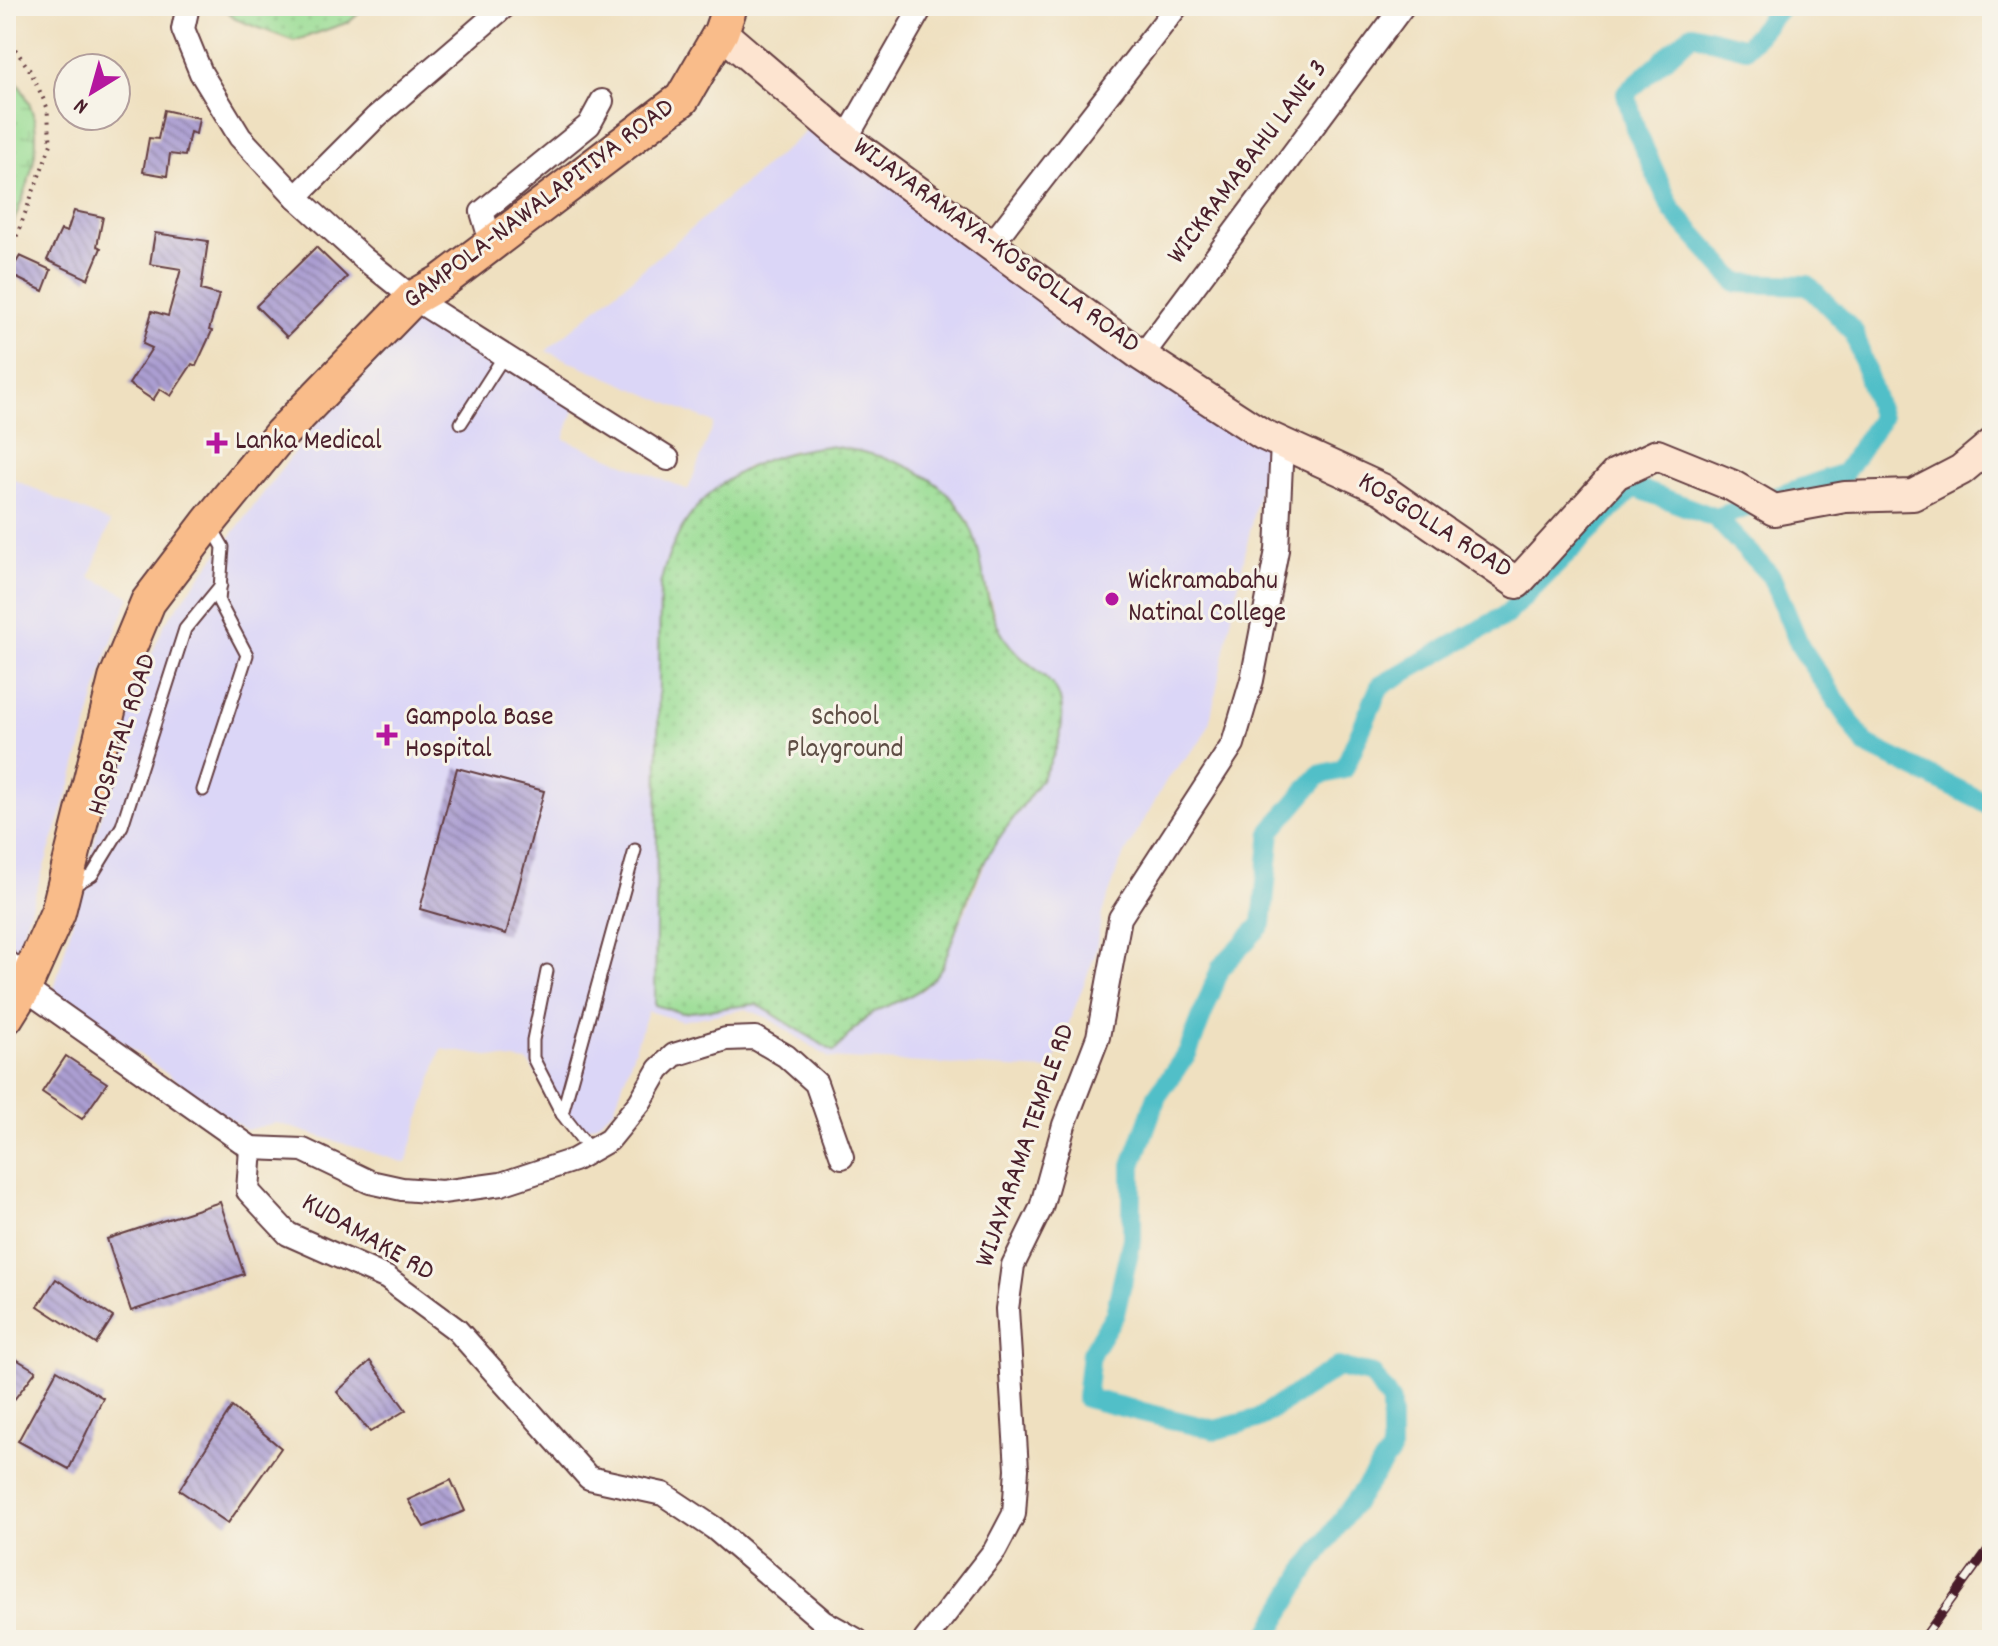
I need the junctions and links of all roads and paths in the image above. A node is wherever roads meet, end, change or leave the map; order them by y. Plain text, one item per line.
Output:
1 (188, 6) edge
2 (505, 6) edge
3 (922, 6) edge
4 (1177, 6) edge
5 (1403, 6) edge
6 (726, 19) edge
7 (6, 36) edge
8 (602, 101) dead end
9 (846, 139) junction
10 (296, 197) junction
11 (491, 242) junction
12 (991, 245) junction
13 (413, 298) junction
14 (6, 307) edge
15 (504, 356) junction
16 (1142, 356) junction
17 (461, 423) dead end
18 (1282, 443) junction
19 (1992, 444) edge
20 (668, 459) dead end
21 (209, 522) junction
22 (221, 585) junction
23 (203, 790) dead end
24 (635, 850) dead end
25 (63, 892) junction
26 (547, 971) dead end
27 (19, 976) edge
28 (6, 1017) edge
29 (562, 1114) junction
30 (251, 1148) junction
31 (590, 1150) junction
32 (842, 1157) dead end
33 (857, 1640) edge
34 (925, 1640) edge

1 - 10 street
2 - 10 street
3 - 9 street
4 - 12 street
5 - 16 street, WICKRAMABAHU LANE 3
6 - 9 street, WIJAYARAMAYA-KOSGOLLA ROAD
6 - 11 main road, GAMPOLA-NAWALAPITIYA ROAD
7 - 14 path
8 - 11 street
9 - 12 street, WIJAYARAMAYA-KOSGOLLA ROAD
10 - 13 street
11 - 13 main road, GAMPOLA-NAWALAPITIYA ROAD
12 - 16 street, WIJAYARAMAYA-KOSGOLLA ROAD
13 - 15 street
13 - 21 main road, GAMPOLA-NAWALAPITIYA ROAD
15 - 17 lane
15 - 20 street
16 - 18 street, WIJAYARAMAYA-KOSGOLLA ROAD
18 - 19 street, KOSGOLLA ROAD
18 - 34 street, WIJAYARAMA TEMPLE RD
21 - 22 lane
21 - 25 main road, GAMPOLA-NAWALAPITIYA ROAD
22 - 23 lane
22 - 25 lane, HOSPITAL ROAD
24 - 29 lane
25 - 27 main road, GAMPOLA-NAWALAPITIYA ROAD
26 - 29 lane
27 - 28 main road, GAMPOLA-NAWALAPITIYA ROAD
27 - 30 street
29 - 31 lane
30 - 31 street
30 - 33 street, KUDAMAKE RD
31 - 32 street

